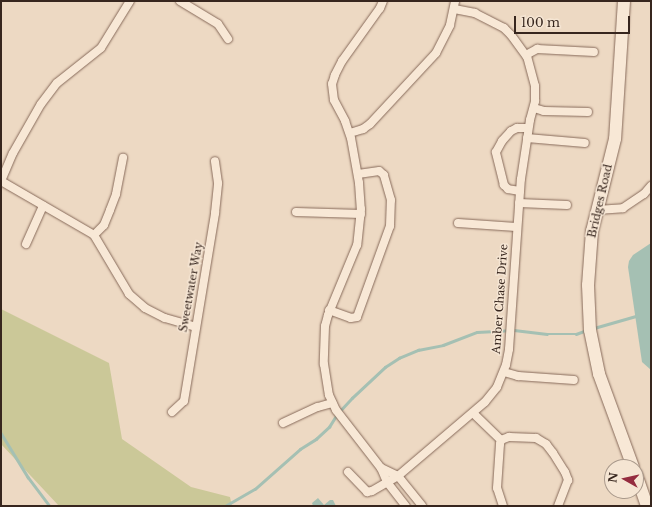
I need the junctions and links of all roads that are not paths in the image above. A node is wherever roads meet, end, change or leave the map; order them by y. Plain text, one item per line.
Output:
1 (130, 1) edge
2 (180, 1) edge
3 (383, 1) edge
4 (624, 1) edge
5 (454, 5) edge
6 (228, 39) dead end
7 (594, 52) dead end
8 (526, 55) junction
9 (534, 108) junction
10 (588, 112) dead end
11 (528, 128) junction
12 (350, 133) junction
13 (527, 138) junction
14 (585, 143) dead end
15 (123, 158) dead end
16 (215, 161) dead end
17 (358, 174) junction
18 (1, 180) edge
19 (651, 186) edge
20 (520, 191) junction
21 (519, 203) junction
22 (567, 205) dead end
23 (43, 206) junction
24 (597, 210) junction
25 (296, 212) dead end
26 (361, 214) junction
27 (458, 224) dead end
28 (516, 227) junction
29 (94, 235) junction
30 (26, 244) dead end
31 (330, 310) junction
32 (196, 327) junction
33 (504, 372) junction
34 (574, 380) dead end
35 (332, 403) junction
36 (172, 412) dead end
37 (473, 413) junction
38 (282, 423) dead end
39 (501, 440) junction
40 (630, 459) edge
41 (382, 468) junction
42 (348, 472) dead end
43 (398, 476) junction
44 (387, 482) junction
45 (406, 506) edge
46 (422, 506) edge
47 (503, 506) edge
48 (558, 506) edge

1 - 18 street
2 - 6 street
3 - 12 street
4 - 24 street, Bridges Road
5 - 8 street, Amber Chase Drive
5 - 12 street, Amber Chase Drive
7 - 8 street
8 - 9 street, Amber Chase Drive
9 - 10 street
9 - 11 street, Amber Chase Drive
11 - 13 street, Amber Chase Drive
11 - 20 street
12 - 17 street
13 - 14 street
13 - 20 street, Amber Chase Drive
15 - 29 street
16 - 32 street, Sweetwater Way
17 - 26 street
17 - 31 street
18 - 23 street
19 - 24 street
20 - 21 street, Amber Chase Drive
21 - 22 street
21 - 28 street, Amber Chase Drive
23 - 29 street
23 - 30 street
24 - 40 street, Bridges Road
25 - 26 street
26 - 31 street
27 - 28 street
28 - 33 street, Amber Chase Drive
29 - 32 street
31 - 35 street
32 - 36 street, Sweetwater Way
33 - 34 street
33 - 37 street, Amber Chase Drive
35 - 38 street
35 - 41 street
37 - 39 street
37 - 43 street, Amber Chase Drive
39 - 47 street
39 - 48 street
41 - 43 street
41 - 44 street
42 - 44 street, Amber Chase Drive
43 - 44 street, Amber Chase Drive
43 - 46 street
44 - 45 street

